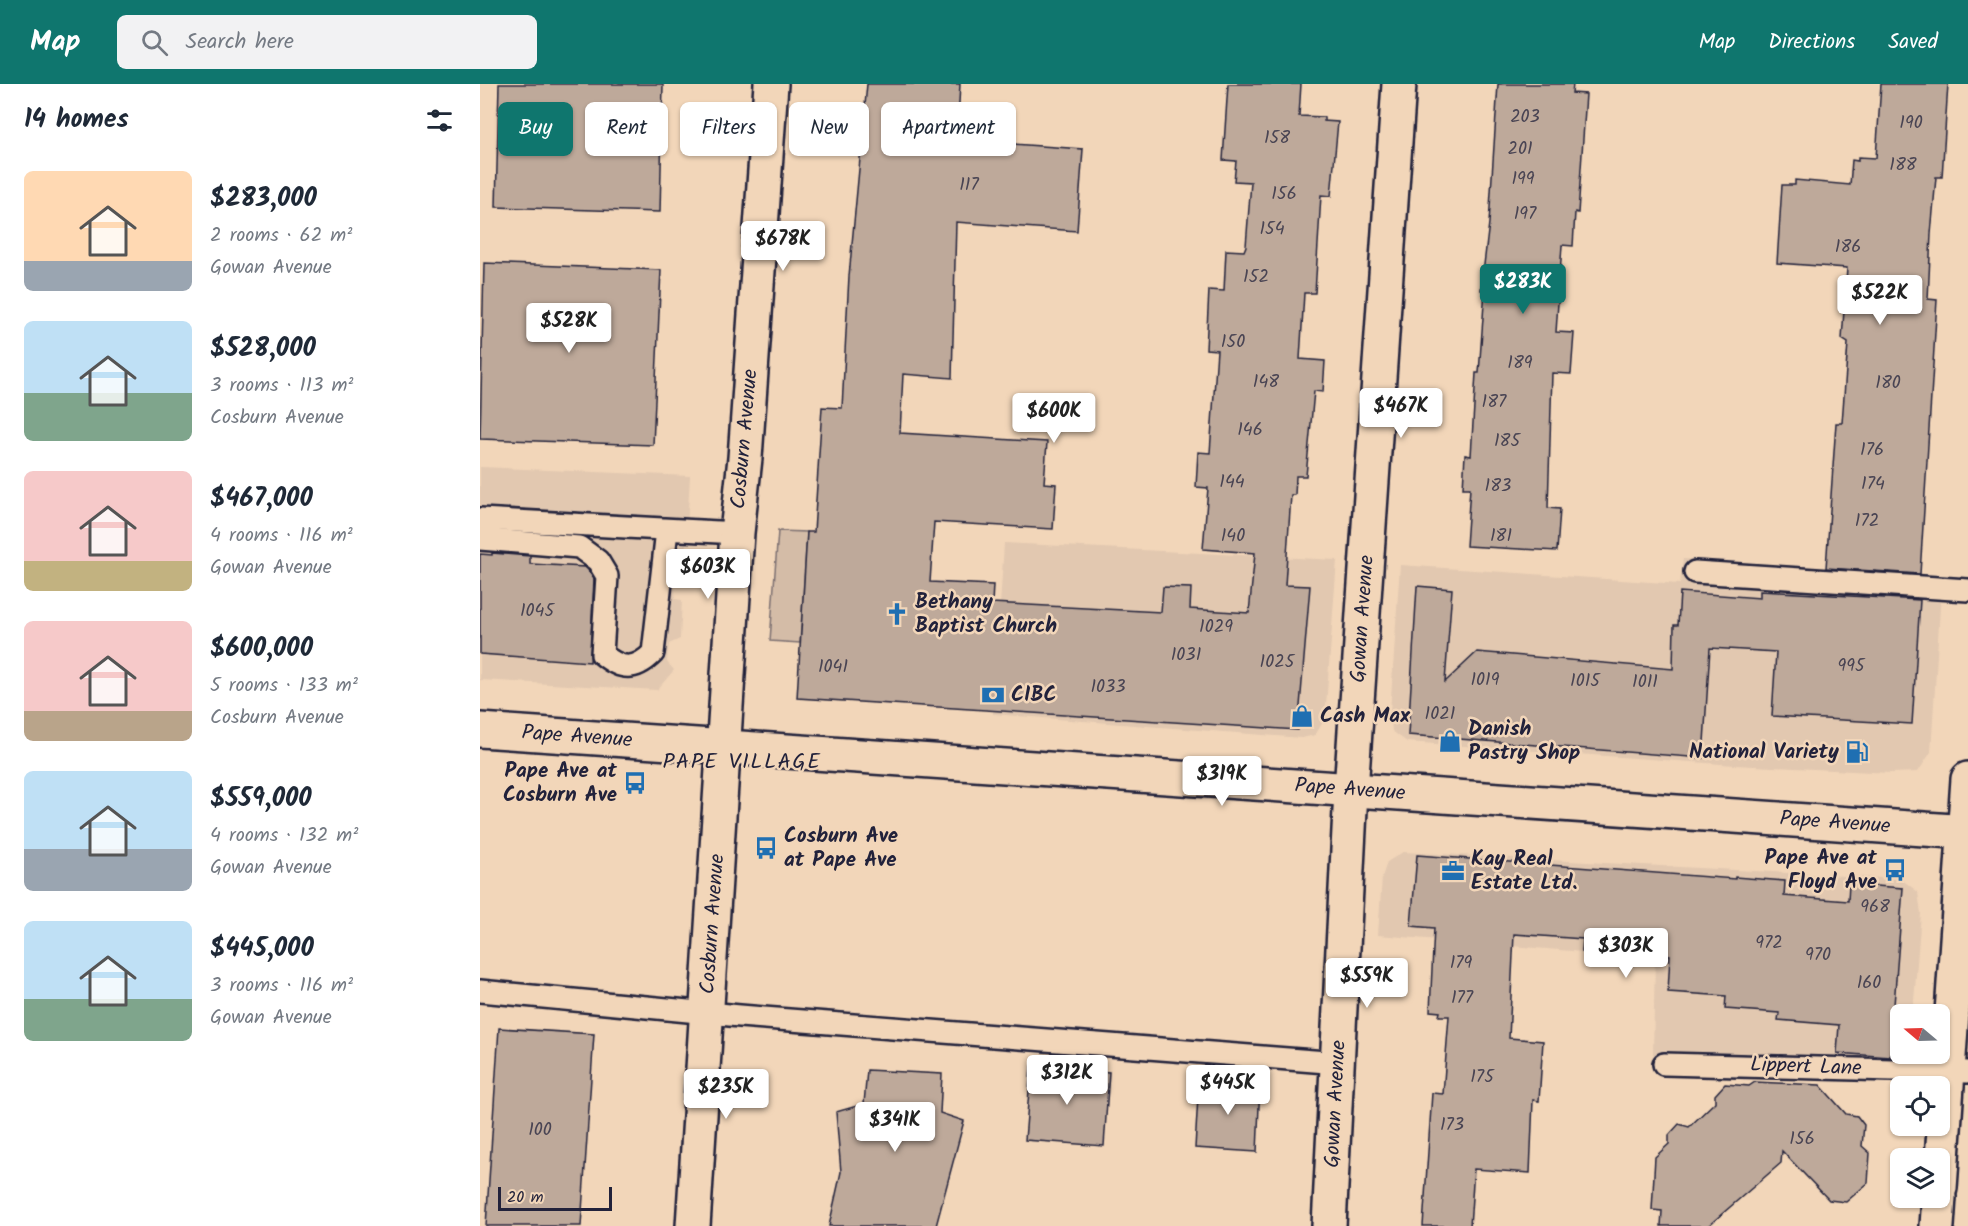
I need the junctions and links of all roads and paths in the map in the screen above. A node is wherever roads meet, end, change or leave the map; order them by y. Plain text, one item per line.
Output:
1 (771, 84) edge
2 (1399, 84) edge
3 (480, 519) edge
4 (667, 530) junction
5 (737, 533) junction
6 (480, 539) edge
7 (1695, 572) dead end
8 (1968, 590) edge
9 (480, 730) edge
10 (724, 748) junction
11 (1968, 779) edge
12 (1351, 790) junction
13 (1966, 832) edge
14 (480, 991) edge
15 (708, 1011) junction
16 (1339, 1063) junction
17 (1664, 1064) dead end
18 (1958, 1072) edge
19 (1946, 1148) edge
20 (1938, 1208) edge
21 (693, 1226) edge
22 (1329, 1226) edge
23 (1937, 1226) edge

1 - 5 street, Cosburn Avenue
2 - 12 street, Gowan Avenue
3 - 4 lane
4 - 5 lane
4 - 6 lane
5 - 10 street, Cosburn Avenue
7 - 8 lane
9 - 10 street, Pape Avenue
10 - 12 street, Pape Avenue
10 - 15 street, Cosburn Avenue
11 - 13 street
12 - 13 street, Pape Avenue
12 - 16 street, Gowan Avenue
13 - 18 street
14 - 15 lane
15 - 16 lane
15 - 21 street, Cosburn Avenue
16 - 22 street, Gowan Avenue
17 - 18 lane, Lippert Lane
18 - 19 street
20 - 23 street

